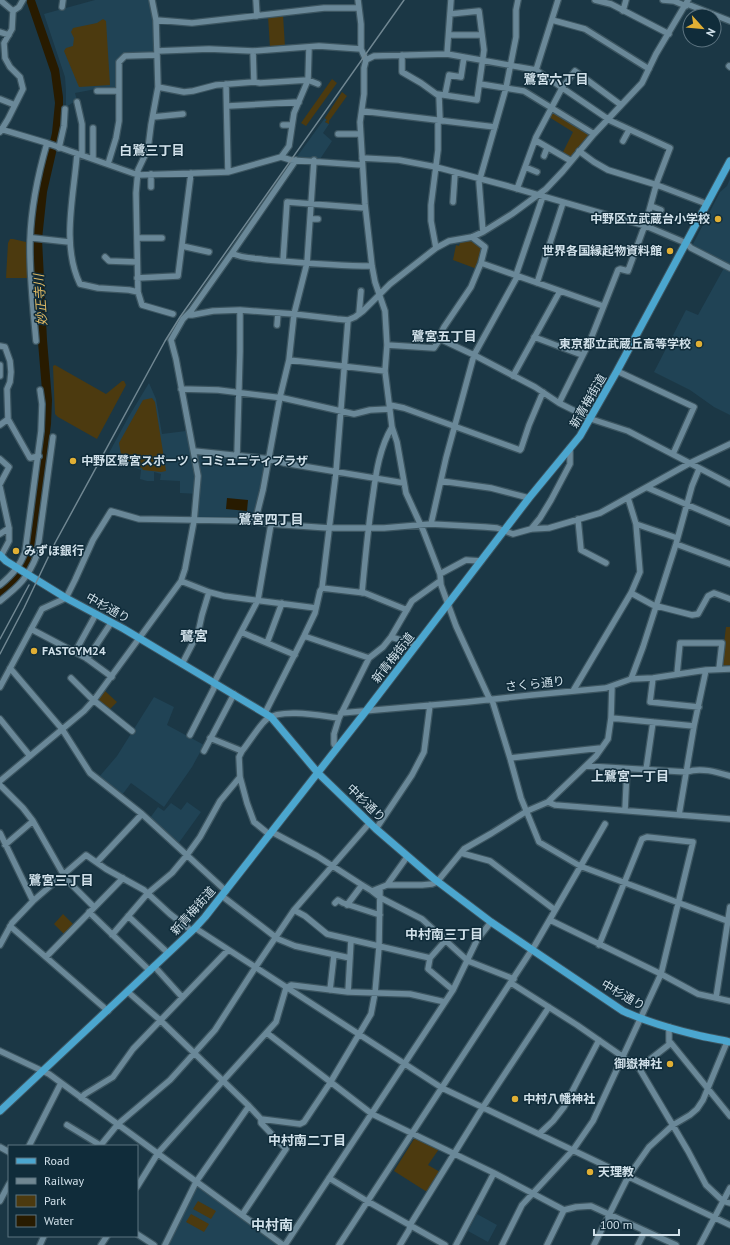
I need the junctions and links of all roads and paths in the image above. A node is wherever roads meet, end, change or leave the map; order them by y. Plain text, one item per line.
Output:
1 (0, 0) edge
2 (23, 0) edge
3 (63, 0) edge
4 (152, 0) edge
5 (256, 0) edge
6 (358, 0) edge
7 (451, 0) edge
8 (518, 0) edge
9 (558, 0) edge
10 (595, 0) edge
11 (626, 0) edge
12 (663, 0) edge
13 (687, 3) edge
14 (62, 7) dead end
15 (359, 8) junction
16 (623, 10) junction
17 (13, 11) junction
18 (450, 14) junction
19 (257, 16) junction
20 (156, 20) junction
21 (552, 20) junction
22 (730, 21) edge
23 (0, 32) edge
24 (669, 34) junction
25 (9, 35) junction
26 (449, 35) junction
27 (482, 35) junction
28 (309, 48) junction
29 (361, 49) junction
30 (253, 50) junction
31 (157, 53) junction
32 (447, 54) junction
33 (402, 55) junction
34 (464, 57) junction
35 (0, 60) edge
36 (366, 60) junction
37 (483, 60) junction
38 (7, 62) junction
39 (510, 65) junction
40 (649, 69) junction
41 (536, 70) junction
42 (308, 80) junction
43 (254, 82) junction
44 (226, 84) junction
45 (318, 84) dead end
46 (480, 84) junction
47 (158, 87) junction
48 (506, 88) junction
49 (562, 88) junction
50 (96, 91) dead end
51 (119, 92) junction
52 (437, 94) junction
53 (446, 95) junction
54 (0, 99) edge
55 (77, 102) dead end
56 (299, 102) junction
57 (15, 105) junction
58 (621, 105) junction
59 (228, 106) junction
60 (64, 108) dead end
61 (552, 108) junction
62 (362, 111) junction
63 (183, 114) dead end
64 (153, 117) junction
65 (608, 119) junction
66 (440, 120) junction
67 (283, 125) dead end
68 (292, 126) junction
69 (94, 128) dead end
70 (495, 128) junction
71 (1, 130) edge
72 (629, 130) junction
73 (338, 134) dead end
74 (360, 134) junction
75 (594, 134) junction
76 (535, 140) junction
77 (623, 141) dead end
78 (48, 144) junction
79 (58, 147) junction
80 (547, 148) junction
81 (580, 152) junction
82 (79, 154) junction
83 (544, 156) dead end
84 (281, 157) junction
85 (362, 158) junction
86 (93, 159) junction
87 (296, 160) junction
88 (314, 160) junction
89 (571, 161) junction
90 (108, 164) junction
91 (362, 164) junction
92 (729, 166) edge
93 (525, 167) junction
94 (436, 168) junction
95 (228, 172) junction
96 (537, 172) dead end
97 (191, 173) junction
98 (455, 173) junction
99 (138, 174) junction
100 (151, 174) junction
101 (480, 180) junction
102 (657, 185) junction
103 (151, 187) dead end
104 (517, 189) junction
105 (541, 196) junction
106 (453, 202) dead end
107 (563, 202) junction
108 (311, 204) junction
109 (707, 204) junction
110 (651, 206) junction
111 (365, 208) junction
112 (661, 210) dead end
113 (310, 219) junction
114 (318, 220) dead end
115 (644, 226) junction
116 (483, 232) junction
117 (472, 237) junction
118 (33, 238) dead end
119 (136, 238) junction
120 (162, 238) dead end
121 (69, 242) junction
122 (686, 243) junction
123 (182, 246) junction
124 (436, 248) junction
125 (209, 252) dead end
126 (232, 254) junction
127 (105, 257) dead end
128 (283, 261) junction
129 (137, 262) junction
130 (306, 263) junction
131 (481, 263) junction
132 (372, 266) junction
133 (730, 268) edge
134 (517, 276) junction
135 (138, 278) junction
136 (537, 283) junction
137 (360, 291) dead end
138 (560, 291) junction
139 (138, 292) junction
140 (380, 294) junction
141 (603, 306) junction
142 (240, 310) junction
143 (278, 313) junction
144 (173, 314) dead end
145 (294, 314) junction
146 (359, 314) junction
147 (188, 315) junction
148 (348, 320) junction
149 (276, 325) dead end
150 (534, 337) junction
151 (440, 339) junction
152 (36, 341) dead end
153 (387, 345) junction
154 (0, 346) edge
155 (474, 355) junction
156 (582, 355) junction
157 (290, 360) junction
158 (0, 365) edge
159 (344, 366) junction
160 (385, 371) junction
161 (617, 371) junction
162 (0, 376) edge
163 (513, 376) junction
164 (181, 389) junction
165 (40, 390) dead end
166 (543, 392) junction
167 (239, 393) junction
168 (280, 397) junction
169 (559, 403) junction
170 (390, 406) junction
171 (340, 410) junction
172 (8, 419) junction
173 (591, 419) junction
174 (0, 425) edge
175 (454, 426) junction
176 (392, 427) junction
177 (52, 437) dead end
178 (730, 444) edge
179 (570, 448) junction
180 (194, 451) junction
181 (673, 454) junction
182 (39, 456) junction
183 (237, 456) junction
184 (0, 459) edge
185 (270, 459) junction
186 (690, 463) junction
187 (699, 468) junction
188 (336, 472) junction
189 (375, 479) junction
190 (441, 481) junction
191 (404, 483) junction
192 (730, 484) edge
193 (0, 485) edge
194 (648, 488) junction
195 (530, 498) junction
196 (628, 498) junction
197 (687, 504) junction
198 (578, 519) junction
199 (194, 520) junction
200 (255, 522) junction
201 (730, 522) edge
202 (271, 524) junction
203 (420, 524) junction
204 (430, 524) junction
205 (636, 524) junction
206 (8, 528) junction
207 (329, 528) junction
208 (368, 528) junction
209 (531, 529) junction
210 (505, 531) junction
211 (0, 534) edge
212 (677, 541) junction
213 (1, 558) edge
214 (481, 561) junction
215 (606, 563) dead end
216 (730, 564) edge
217 (17, 569) junction
218 (440, 574) junction
219 (26, 575) junction
220 (181, 581) junction
221 (440, 581) junction
222 (0, 585) edge
223 (322, 588) junction
224 (209, 592) junction
225 (362, 593) junction
226 (631, 593) junction
227 (66, 598) junction
228 (730, 599) edge
229 (258, 600) junction
230 (0, 601) edge
231 (282, 603) junction
232 (448, 604) junction
233 (656, 606) junction
234 (316, 608) junction
235 (408, 610) junction
236 (96, 614) junction
237 (111, 623) junction
238 (31, 629) junction
239 (241, 632) junction
240 (304, 636) junction
241 (391, 638) junction
242 (139, 639) junction
243 (267, 643) junction
244 (417, 645) junction
245 (75, 652) junction
246 (295, 655) junction
247 (369, 658) junction
248 (87, 659) junction
249 (182, 664) junction
250 (10, 668) junction
251 (719, 669) junction
252 (730, 669) edge
253 (706, 670) junction
254 (677, 674) junction
255 (112, 676) junction
256 (72, 678) dead end
257 (653, 678) junction
258 (631, 679) junction
259 (214, 683) junction
260 (612, 686) junction
261 (0, 687) edge
262 (573, 691) junction
263 (234, 694) junction
264 (94, 700) junction
265 (491, 700) junction
266 (430, 705) junction
267 (699, 707) junction
268 (366, 712) junction
269 (268, 715) junction
270 (340, 716) junction
271 (611, 718) junction
272 (0, 719) edge
273 (653, 722) junction
274 (694, 726) junction
275 (62, 729) junction
276 (132, 730) dead end
277 (190, 735) dead end
278 (210, 738) junction
279 (337, 748) junction
280 (601, 748) junction
281 (204, 751) dead end
282 (242, 751) junction
283 (30, 756) junction
284 (510, 758) junction
285 (586, 766) junction
286 (627, 769) junction
287 (646, 770) junction
288 (687, 772) junction
289 (318, 773) junction
290 (730, 776) edge
291 (240, 777) junction
292 (0, 781) edge
293 (0, 785) edge
294 (548, 802) junction
295 (625, 810) junction
296 (526, 811) junction
297 (142, 814) junction
298 (679, 815) junction
299 (730, 819) edge
300 (33, 821) junction
301 (605, 824) dead end
302 (367, 826) dead end
303 (376, 829) junction
304 (0, 833) edge
305 (271, 834) junction
306 (5, 845) junction
307 (461, 853) junction
308 (187, 855) junction
309 (407, 857) junction
310 (97, 862) junction
311 (332, 866) junction
312 (580, 866) junction
313 (64, 875) junction
314 (123, 878) junction
315 (437, 882) junction
316 (625, 883) junction
317 (387, 885) junction
318 (362, 886) junction
319 (380, 888) junction
320 (372, 891) junction
321 (148, 893) junction
322 (224, 893) junction
323 (381, 898) junction
324 (34, 901) junction
325 (335, 903) dead end
326 (679, 903) junction
327 (347, 905) junction
328 (94, 907) junction
329 (730, 907) edge
330 (294, 910) junction
331 (555, 910) junction
332 (89, 912) junction
333 (380, 915) junction
334 (128, 916) junction
335 (550, 920) junction
336 (729, 921) edge
337 (491, 922) junction
338 (10, 926) junction
339 (193, 930) junction
340 (112, 935) junction
341 (275, 938) junction
342 (352, 940) junction
343 (445, 941) junction
344 (0, 945) edge
345 (599, 945) junction
346 (379, 947) junction
347 (228, 950) junction
348 (532, 950) junction
349 (168, 953) junction
350 (334, 955) junction
351 (46, 957) junction
352 (350, 958) junction
353 (430, 958) junction
354 (468, 960) junction
355 (152, 968) junction
356 (255, 968) junction
357 (661, 974) junction
358 (512, 980) junction
359 (286, 988) junction
360 (330, 990) junction
361 (453, 990) junction
362 (128, 992) junction
363 (348, 992) junction
364 (375, 993) junction
365 (182, 997) junction
366 (716, 998) junction
367 (730, 1001) edge
368 (445, 1002) junction
369 (549, 1007) junction
370 (108, 1011) junction
371 (640, 1018) junction
372 (160, 1020) junction
373 (669, 1027) junction
374 (266, 1033) junction
375 (359, 1036) junction
376 (599, 1040) junction
377 (729, 1042) edge
378 (671, 1043) junction
379 (0, 1051) edge
380 (194, 1054) junction
381 (623, 1056) junction
382 (404, 1064) junction
383 (639, 1068) junction
384 (44, 1071) junction
385 (224, 1081) junction
386 (61, 1083) junction
387 (330, 1083) junction
388 (442, 1088) junction
389 (708, 1089) junction
390 (81, 1098) junction
391 (249, 1106) junction
392 (484, 1107) junction
393 (1, 1109) edge
394 (372, 1114) junction
395 (730, 1116) edge
396 (261, 1119) junction
397 (118, 1124) junction
398 (67, 1125) dead end
399 (673, 1125) junction
400 (412, 1134) junction
401 (539, 1134) junction
402 (30, 1145) edge
403 (98, 1145) edge
404 (101, 1145) edge
405 (573, 1150) junction
406 (158, 1153) junction
407 (454, 1154) junction
408 (494, 1173) junction
409 (628, 1177) junction
410 (330, 1178) junction
411 (196, 1182) junction
412 (138, 1185) edge
413 (8, 1186) edge
414 (730, 1188) edge
415 (532, 1194) junction
416 (0, 1201) edge
417 (367, 1201) junction
418 (723, 1201) junction
419 (730, 1203) edge
420 (564, 1210) junction
421 (242, 1215) junction
422 (609, 1215) junction
423 (714, 1218) junction
424 (410, 1225) junction
425 (730, 1225) edge
426 (645, 1231) junction
427 (138, 1235) edge
428 (154, 1245) edge
429 (165, 1245) edge
430 (284, 1245) edge
431 (339, 1245) edge
432 (400, 1245) edge
433 (445, 1245) edge
434 (456, 1245) edge
435 (502, 1245) edge
436 (547, 1245) edge
437 (594, 1245) edge
438 (638, 1245) edge
439 (676, 1245) edge
440 (700, 1245) edge

1 - 17 street
2 - 17 street
3 - 14 street
4 - 20 street
5 - 19 street
6 - 15 street
7 - 18 street
8 - 39 street
9 - 21 street
10 - 16 street
11 - 16 street
12 - 13 street
13 - 22 street
13 - 24 street
15 - 19 street
15 - 29 street
16 - 24 street
17 - 25 street
18 - 26 street
18 - 27 street
19 - 20 street
20 - 31 street
21 - 40 street
21 - 41 street
23 - 25 street
24 - 40 street
25 - 38 street
26 - 27 street
26 - 32 street
27 - 37 street
28 - 29 street
28 - 30 street
28 - 42 street
29 - 36 street
30 - 31 street
30 - 43 street
31 - 47 street
31 - 51 street
32 - 33 street
32 - 34 street
33 - 36 street
33 - 52 street
34 - 37 street
34 - 53 street
35 - 38 street
36 - 62 street
37 - 39 street
37 - 46 street
38 - 57 street
39 - 41 street
39 - 48 street
40 - 58 street
41 - 49 street
42 - 43 street
42 - 45 street
42 - 56 street
43 - 44 street
44 - 47 street
44 - 59 street
46 - 48 street
46 - 53 street
47 - 64 street
48 - 61 street
48 - 70 street
49 - 58 street
49 - 61 street
49 - 65 street
50 - 51 street
51 - 90 street
52 - 53 street
52 - 66 street
54 - 57 street
55 - 82 street
56 - 59 street
56 - 68 street
57 - 71 street
58 - 65 street
59 - 95 street
60 - 79 street
61 - 75 street
61 - 76 street
62 - 66 street
62 - 74 street
63 - 64 street
64 - 99 street
65 - 72 street
65 - 75 street
66 - 70 street
66 - 94 street
67 - 68 street
68 - 84 street
69 - 86 street
70 - 101 street
71 - 78 street
72 - 77 street
72 - 102 street
73 - 74 street
74 - 85 street
75 - 81 street
76 - 80 street
76 - 93 street
78 - 79 street
78 - 152 street
79 - 82 street
80 - 83 street
80 - 89 street
81 - 89 street
81 - 102 street
82 - 86 street
82 - 121 street
84 - 87 street
84 - 95 street
85 - 91 street
85 - 94 street
86 - 90 street
87 - 88 street
87 - 126 street
88 - 91 street
88 - 108 street
89 - 105 street
90 - 99 street
91 - 111 street
92 - 109 main road, 新青梅街道
93 - 96 street
93 - 104 street
94 - 98 street
94 - 124 street
95 - 97 street
97 - 100 street
97 - 123 street
98 - 101 street
98 - 106 street
99 - 100 street
99 - 119 street
100 - 103 street
101 - 104 street
101 - 116 street
102 - 109 street
102 - 110 street
104 - 105 street
105 - 107 street
105 - 116 street
105 - 134 street
107 - 115 street
107 - 136 street
108 - 111 street
108 - 113 street
108 - 128 street
109 - 122 main road, 新青梅街道
110 - 112 street
110 - 115 street
111 - 132 street
113 - 114 street
113 - 130 street
115 - 122 street
115 - 141 street
116 - 117 street
117 - 124 street
117 - 131 street
118 - 121 street
119 - 120 street
119 - 129 street
121 - 139 street
122 - 133 street
122 - 161 main road, 新青梅街道
123 - 125 street
123 - 135 street
124 - 140 street
126 - 128 street
126 - 147 street
127 - 129 street
128 - 130 street
129 - 135 street
130 - 132 street
130 - 145 street
131 - 134 street
131 - 151 street
132 - 140 street
134 - 136 street
134 - 155 street
135 - 139 street
136 - 138 street
137 - 146 street
138 - 141 street
138 - 150 street
139 - 144 street
140 - 146 street
140 - 153 street
141 - 156 street
142 - 143 street
142 - 147 street
142 - 167 street
143 - 145 street
143 - 149 street
145 - 148 street
145 - 157 street
146 - 148 street
147 - 164 street
148 - 159 street
150 - 156 street
150 - 163 street
151 - 153 street
151 - 155 street
153 - 160 street
154 - 172 street
155 - 163 street
155 - 175 street
156 - 169 street
157 - 159 street
157 - 168 street
158 - 162 street
159 - 160 street
159 - 171 street
160 - 170 street
161 - 173 main road, 新青梅街道
161 - 181 street
163 - 166 street
164 - 167 street
164 - 180 street
165 - 182 street
166 - 169 street
166 - 175 street
167 - 168 street
167 - 183 street
168 - 171 street
168 - 185 street
169 - 173 street
170 - 171 street
170 - 175 street
170 - 176 street
171 - 188 street
172 - 174 street
172 - 182 street
173 - 179 main road, 新青梅街道
173 - 181 street
175 - 190 street
176 - 189 street
176 - 191 street
177 - 219 street
178 - 186 street
179 - 195 main road, 新青梅街道
179 - 209 street
180 - 183 street
180 - 199 street
181 - 186 street
182 - 217 street
183 - 185 street
184 - 193 street
185 - 188 street
185 - 200 street
186 - 187 street
186 - 194 street
187 - 192 street
187 - 197 street
188 - 189 street
188 - 207 street
189 - 191 street
189 - 208 street
190 - 195 street
190 - 204 street
191 - 203 street
193 - 206 street
194 - 196 street
194 - 197 street
195 - 210 main road, 新青梅街道
196 - 198 street
196 - 205 street
197 - 201 street
197 - 212 street
198 - 209 street
198 - 215 street
199 - 200 street
199 - 220 street
199 - 227 street
200 - 202 street
202 - 207 street
202 - 229 street
203 - 204 street
203 - 208 street
203 - 218 street
204 - 210 street
205 - 212 street
205 - 226 street
206 - 211 street
206 - 213 street
207 - 208 street
207 - 223 street
208 - 225 street
209 - 210 street
210 - 214 main road, 新青梅街道
212 - 216 street
212 - 233 street
213 - 217 main road, 中杉通り
214 - 218 street
214 - 232 main road, 新青梅街道
217 - 219 main road, 中杉通り
217 - 222 street
218 - 221 street
219 - 227 main road, 中杉通り
219 - 230 street
220 - 224 street
220 - 242 street
221 - 232 street
221 - 235 street
223 - 225 street
223 - 234 street
224 - 229 street
224 - 249 street
225 - 235 street
226 - 233 street
226 - 262 street
227 - 236 main road, 中杉通り
227 - 238 street
228 - 233 street
229 - 231 street
229 - 239 street
231 - 234 street
231 - 243 street
232 - 244 main road, 新青梅街道
232 - 265 street
233 - 258 street
234 - 240 street
235 - 241 street
236 - 237 main road, 中杉通り
236 - 245 street
237 - 242 main road, 中杉通り
237 - 248 street
238 - 245 street
238 - 250 street
239 - 243 street
239 - 259 street
240 - 246 street
240 - 247 street
241 - 244 street
241 - 247 street
242 - 249 main road, 中杉通り
242 - 255 street
243 - 246 street
244 - 268 main road, 新青梅街道
245 - 248 street
246 - 269 street
247 - 270 street
248 - 255 street
249 - 259 main road, 中杉通り
250 - 261 street
250 - 275 street
251 - 252 street, さくら通り
251 - 253 street, さくら通り
251 - 254 street
253 - 254 street, さくら通り
253 - 267 street
254 - 257 street, さくら通り
255 - 264 street
256 - 264 street
257 - 258 street, さくら通り
257 - 267 street
258 - 260 street, さくら通り
259 - 263 main road, 中杉通り
259 - 277 street
260 - 262 street, さくら通り
260 - 271 street
262 - 265 street, さくら通り
263 - 269 main road, 中杉通り
263 - 278 street
264 - 275 street
264 - 276 street
265 - 266 street, さくら通り
265 - 284 street
266 - 268 street, さくら通り
266 - 303 street
267 - 274 street
268 - 270 street, さくら通り
268 - 279 main road, 新青梅街道
269 - 270 street, さくら通り
269 - 282 street
269 - 289 main road, 中杉通り
270 - 279 street
271 - 273 street
271 - 280 street
272 - 283 street
273 - 274 street
273 - 287 street
274 - 288 street
275 - 283 street
275 - 297 street
278 - 281 street
278 - 282 street
279 - 289 main road, 新青梅街道
280 - 284 street
280 - 285 street
282 - 291 street
283 - 292 street
284 - 296 street
285 - 286 street
285 - 294 street
286 - 287 street
286 - 295 street
287 - 288 street
288 - 290 street
288 - 298 street
289 - 303 main road, 中杉通り
289 - 305 main road, 新青梅街道
291 - 305 street
291 - 308 street
293 - 300 street
294 - 295 street
294 - 296 street
295 - 298 street
296 - 307 street
296 - 312 street
297 - 308 street
297 - 310 street
298 - 299 street
300 - 306 street
300 - 313 street
301 - 312 street
302 - 311 street
303 - 309 main road, 中杉通り
304 - 306 street
305 - 311 street
305 - 322 main road, 新青梅街道
306 - 324 street
307 - 315 street
307 - 331 street
308 - 321 street
308 - 322 street
309 - 315 main road, 中杉通り
309 - 317 street
310 - 313 street
310 - 314 street
311 - 318 street
311 - 330 street
312 - 316 street
312 - 331 street
313 - 324 street
313 - 328 street
314 - 321 street
314 - 328 street
315 - 317 street
315 - 337 main road, 中杉通り
316 - 326 street
316 - 326 street
316 - 345 street
317 - 319 street
318 - 320 street
318 - 327 street
319 - 320 street
319 - 323 street
320 - 323 street
321 - 334 street
321 - 339 street
322 - 339 main road, 新青梅街道
322 - 341 street
323 - 333 street
323 - 343 street
324 - 338 street
325 - 327 street
326 - 336 street
326 - 357 street
327 - 333 street
328 - 332 street
329 - 336 street
330 - 341 street
330 - 342 street
331 - 335 street
332 - 340 street
332 - 351 street
333 - 346 street
334 - 340 street
334 - 349 street
335 - 345 street
335 - 348 street
336 - 366 street
337 - 348 main road, 中杉通り
337 - 354 street
338 - 344 street
338 - 351 street
339 - 347 street
339 - 349 main road, 新青梅街道
340 - 355 street
341 - 350 street
341 - 356 street
342 - 346 street
342 - 352 street
343 - 353 street
343 - 354 street
345 - 357 street
346 - 353 street
346 - 364 street
347 - 356 street
347 - 365 street
348 - 358 street
348 - 371 main road, 中杉通り
349 - 355 main road, 新青梅街道
350 - 352 street
350 - 360 street
351 - 370 street
352 - 363 street
353 - 361 street
354 - 358 street
354 - 361 street
355 - 362 main road, 新青梅街道
355 - 365 street
356 - 359 street
356 - 380 street
357 - 366 street
357 - 371 street
358 - 369 street
358 - 388 street
359 - 360 street
359 - 374 street
359 - 375 street
360 - 363 street
361 - 368 street
362 - 370 main road, 新青梅街道
362 - 372 street
363 - 364 street
364 - 368 street
364 - 375 street
365 - 372 street
366 - 367 street
368 - 382 street
369 - 376 street
369 - 392 street
370 - 384 main road, 新青梅街道
371 - 373 main road, 中杉通り
371 - 381 street
372 - 380 street
372 - 390 street
373 - 377 main road, 中杉通り
373 - 378 street
374 - 385 street
374 - 387 street
375 - 382 street
375 - 387 street
376 - 381 street
376 - 401 street
377 - 389 street
378 - 383 street
378 - 389 street
379 - 384 street
380 - 385 street
380 - 397 street
381 - 383 street
381 - 405 street
382 - 388 street
382 - 394 street
383 - 399 street
384 - 386 street
384 - 393 main road, 新青梅街道
385 - 391 street
385 - 406 street
386 - 390 street
386 - 402 street
387 - 394 street
387 - 396 street
388 - 392 street
388 - 400 street
389 - 395 street
389 - 399 street
390 - 397 street
391 - 396 street
391 - 411 street
392 - 401 street
392 - 407 street
394 - 400 street
394 - 410 street
396 - 421 street
397 - 404 street
397 - 406 street
398 - 403 street
399 - 409 street
399 - 418 street
400 - 407 street
400 - 417 street
401 - 405 street
405 - 409 street
405 - 415 street
406 - 411 street
406 - 412 street
407 - 408 street
407 - 424 street
408 - 415 street
408 - 434 street
409 - 422 street
409 - 423 street
410 - 417 street
410 - 430 street
411 - 421 street
411 - 429 street
413 - 416 street
414 - 418 street
415 - 420 street
415 - 435 street
417 - 424 street
417 - 431 street
418 - 419 street
418 - 423 street
420 - 422 street
420 - 436 street
421 - 430 street
422 - 426 street
422 - 437 street
423 - 425 street
423 - 440 street
424 - 432 street
424 - 433 street
426 - 438 street
426 - 439 street
427 - 428 street

